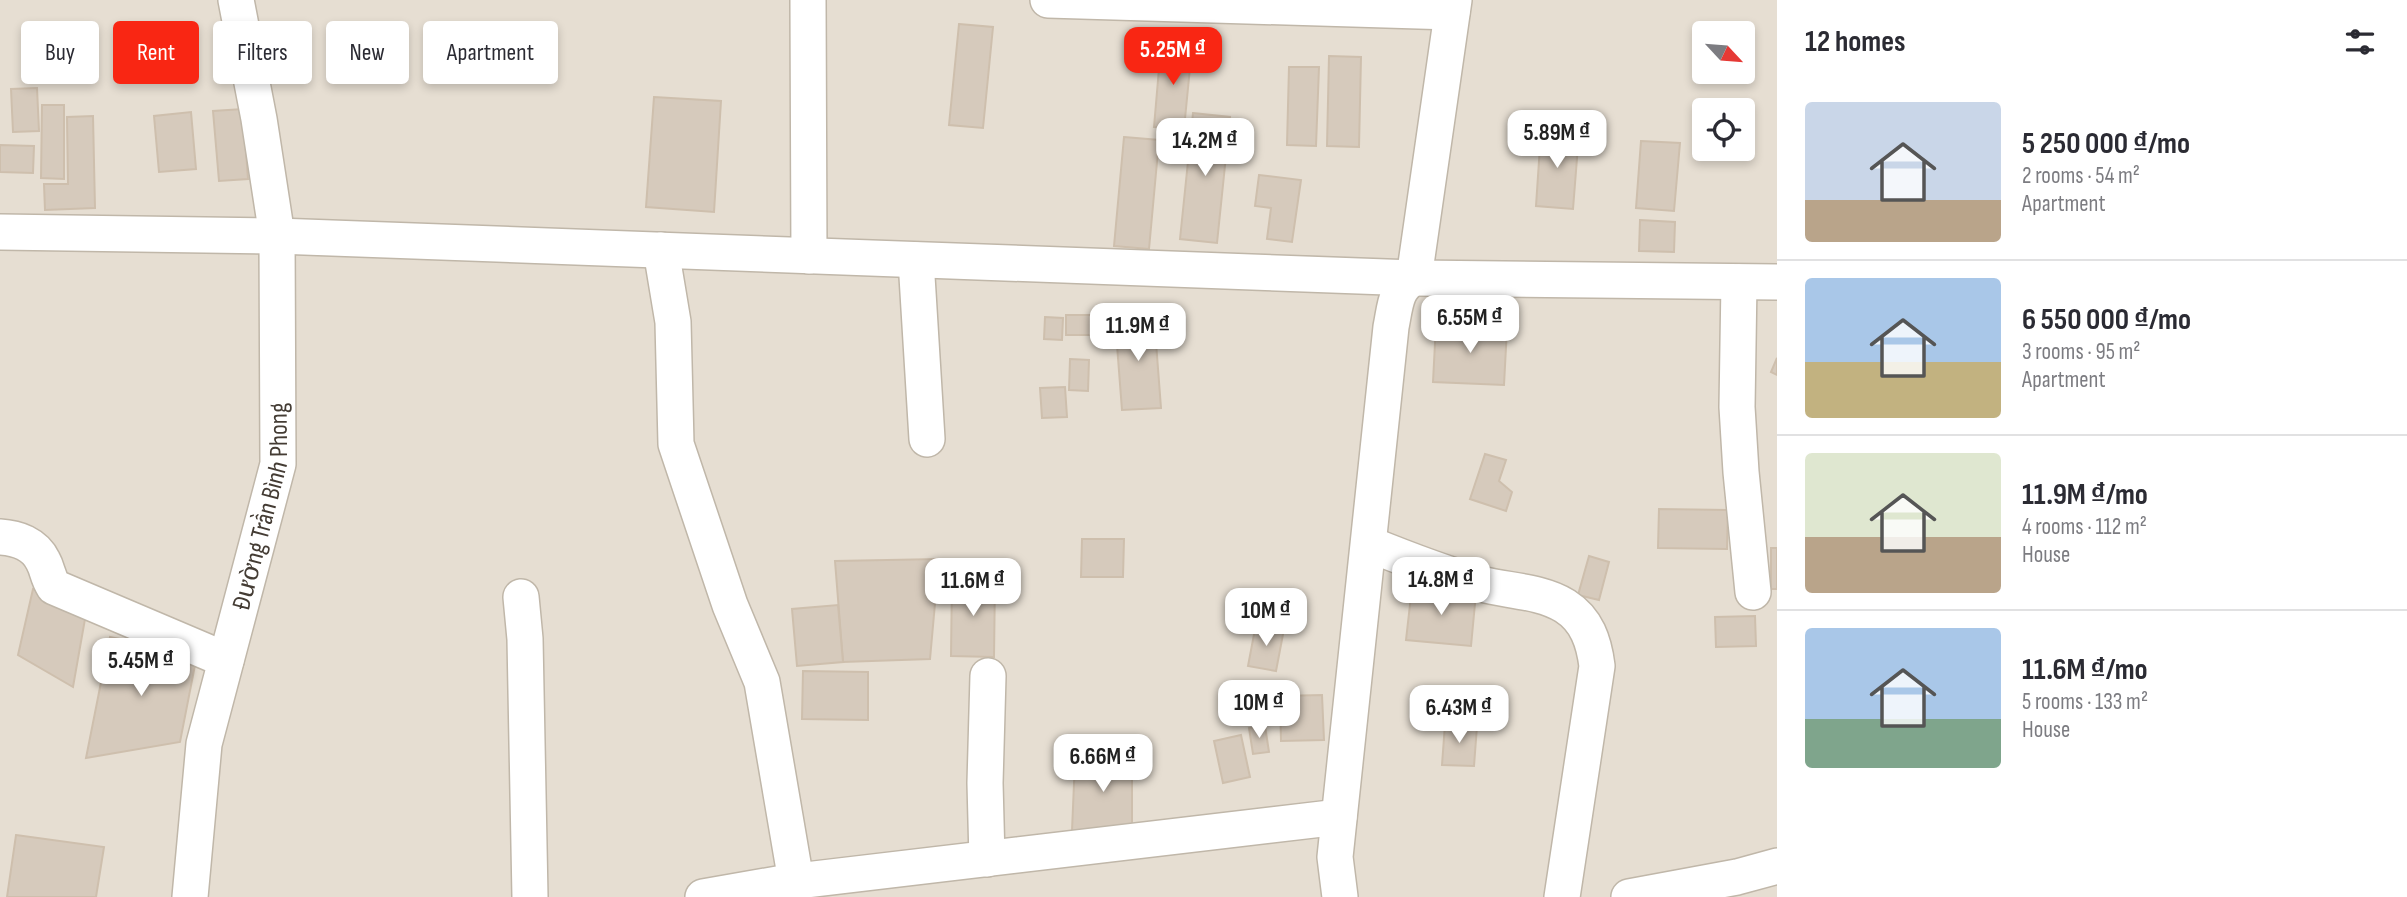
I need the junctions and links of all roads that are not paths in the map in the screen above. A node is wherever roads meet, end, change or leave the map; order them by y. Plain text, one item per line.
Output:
1 (236, 0) edge
2 (808, 0) edge
3 (1048, 0) edge
4 (1453, 6) edge
5 (0, 232) edge
6 (277, 236) junction
7 (661, 250) junction
8 (808, 256) junction
9 (916, 260) junction
10 (1414, 278) junction
11 (1739, 282) junction
12 (1777, 282) edge
13 (927, 439) dead end
14 (0, 537) edge
15 (1369, 544) junction
16 (1753, 592) dead end
17 (521, 597) dead end
18 (226, 660) junction
19 (988, 676) dead end
20 (1339, 817) junction
21 (986, 859) junction
22 (1777, 866) edge
23 (796, 881) junction
24 (1699, 891) edge
25 (190, 897) edge
26 (530, 897) edge
27 (703, 897) edge
28 (1340, 897) edge
29 (1562, 897) edge
30 (1629, 897) edge

1 - 6 street, Đường Trần Bình Phong
2 - 8 street
3 - 4 street
4 - 10 street
5 - 6 street
6 - 7 street
6 - 18 street, Đường Trần Bình Phong
7 - 8 street
7 - 23 street
8 - 9 street
9 - 10 street
9 - 13 street
10 - 11 street
10 - 15 street
11 - 12 street
11 - 16 street
14 - 18 street
15 - 20 street
15 - 29 street
17 - 26 street
18 - 25 street, Đường Trần Bình Phong
19 - 21 street
20 - 21 street
20 - 28 street
21 - 23 street
22 - 24 street
23 - 27 street
24 - 30 street

